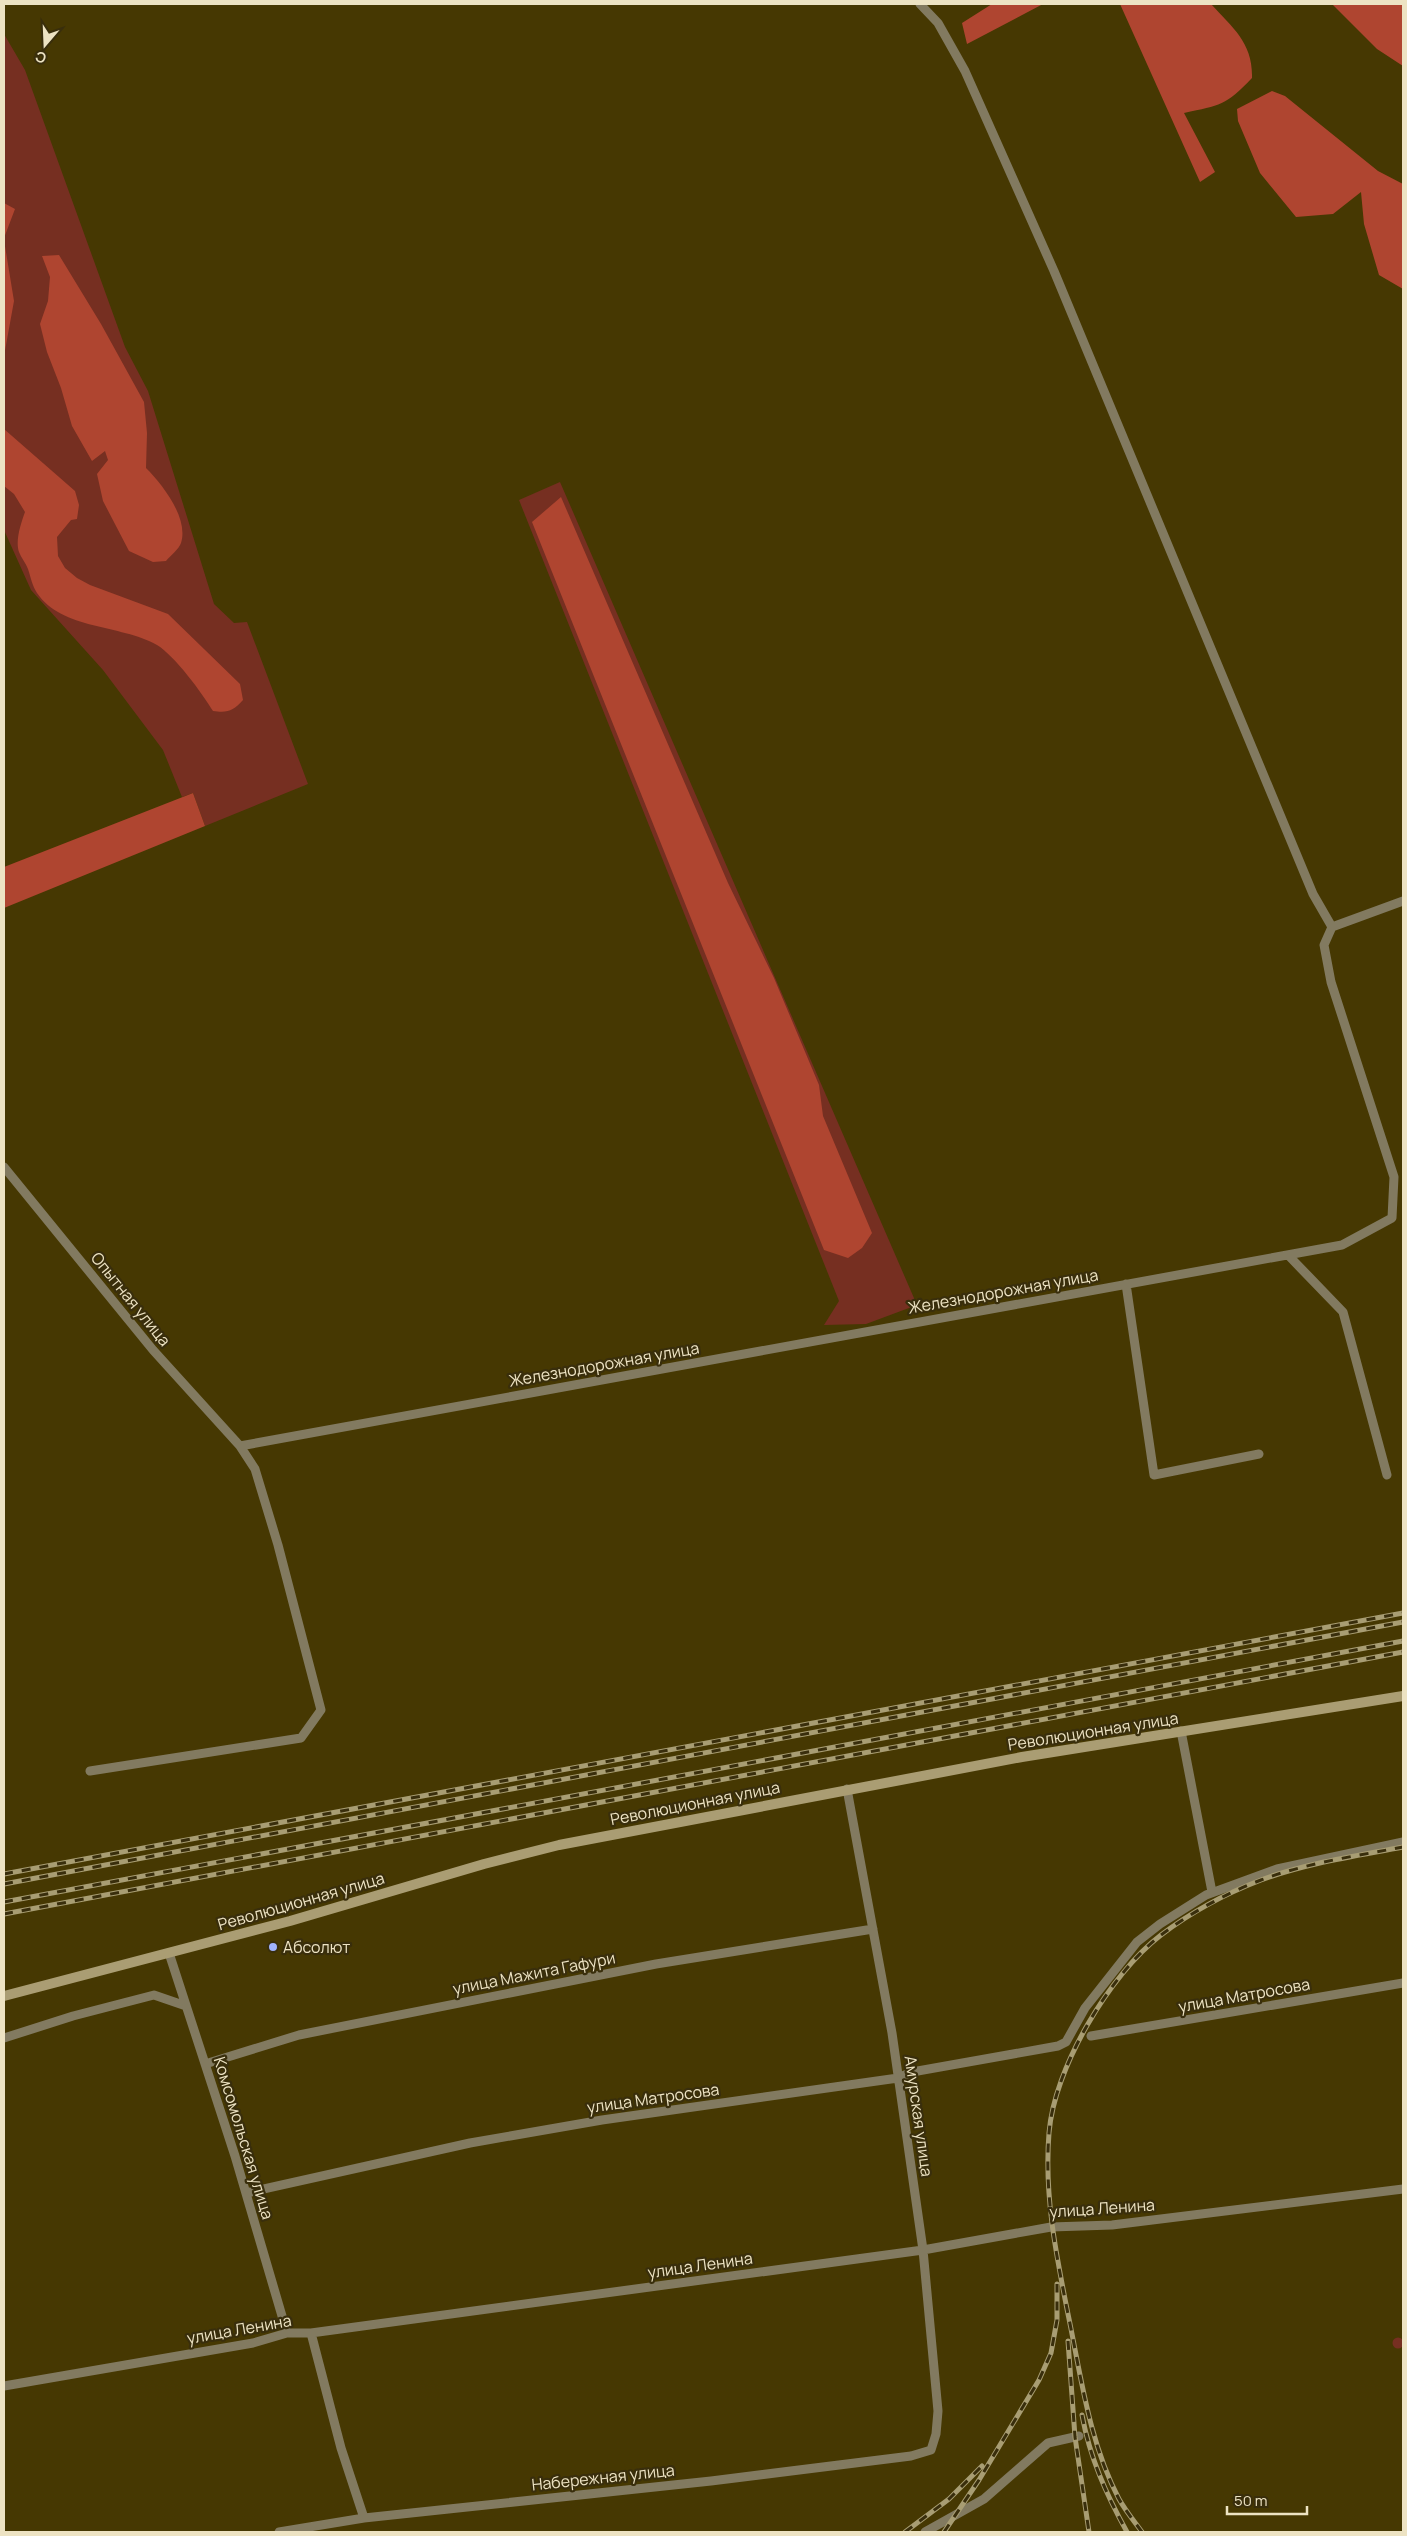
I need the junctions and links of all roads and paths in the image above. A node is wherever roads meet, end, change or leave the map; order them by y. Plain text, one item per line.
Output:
1 (920, 4) edge
2 (1403, 901) edge
3 (1332, 927) junction
4 (4, 1167) edge
5 (1288, 1254) junction
6 (1126, 1284) junction
7 (240, 1446) junction
8 (1259, 1454) dead end
9 (1387, 1475) dead end
10 (1403, 1696) edge
11 (1181, 1731) junction
12 (90, 1770) dead end
13 (847, 1789) junction
14 (1403, 1842) edge
15 (1212, 1892) junction
16 (873, 1929) junction
17 (169, 1953) junction
18 (1403, 1982) edge
19 (4, 1996) edge
20 (186, 2006) junction
21 (1091, 2036) dead end
22 (4, 2038) edge
23 (205, 2064) junction
24 (898, 2078) junction
25 (1403, 2189) edge
26 (246, 2193) junction
27 (923, 2250) junction
28 (288, 2333) junction
29 (311, 2333) junction
30 (4, 2386) edge
31 (1079, 2436) dead end
32 (931, 2450) joint
33 (364, 2518) junction
34 (279, 2532) edge
35 (925, 2532) edge

1 - 3 street
2 - 3 street
3 - 5 street, Железнодорожная улица
4 - 7 street, Опытная улица
5 - 6 street, Железнодорожная улица
5 - 9 street
6 - 7 street, Железнодорожная улица
6 - 8 street
7 - 12 street, Опытная улица
10 - 11 main road, Революционная улица
11 - 13 main road, Революционная улица
11 - 15 street
13 - 16 street, Амурская улица
13 - 17 main road, Революционная улица
14 - 15 street
15 - 24 street, улица Матросова
16 - 23 street, улица Мажита Гафури
16 - 24 street, Амурская улица
17 - 19 main road, Революционная улица
17 - 20 street, Комсомольская улица
18 - 21 street, улица Матросова
20 - 22 street
20 - 23 street, Комсомольская улица
23 - 26 street, Комсомольская улица
24 - 26 street, улица Матросова
24 - 27 street, Амурская улица
25 - 27 street, улица Ленина
26 - 28 street, Комсомольская улица
27 - 29 street, улица Ленина
27 - 32 street, Амурская улица
28 - 29 street, улица Ленина
28 - 30 street, улица Ленина
29 - 33 street
31 - 35 street
32 - 33 street, Набережная улица
33 - 34 street, Набережная улица

